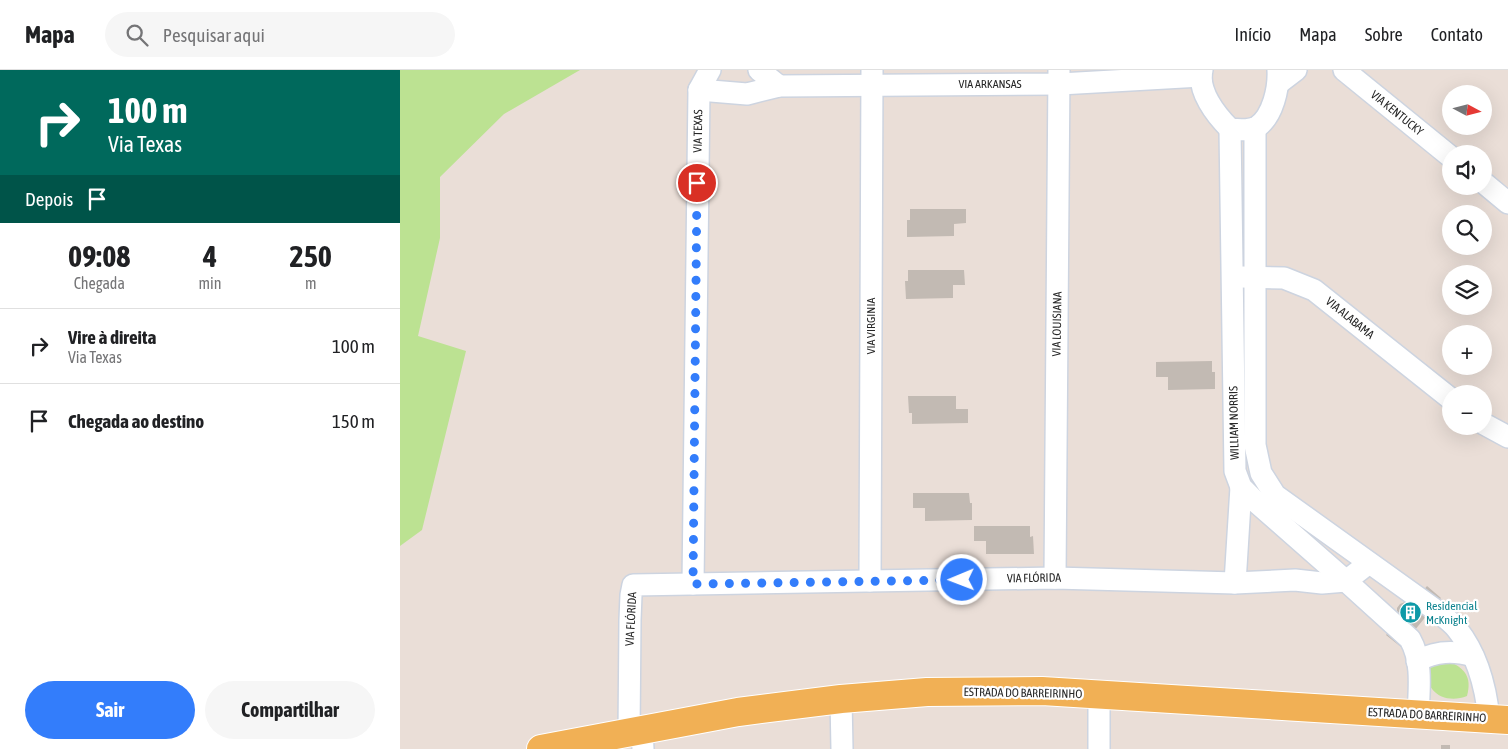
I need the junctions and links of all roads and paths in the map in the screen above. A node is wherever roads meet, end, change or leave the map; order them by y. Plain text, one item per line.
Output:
1 (710, 70) edge
2 (759, 70) edge
3 (1296, 70) edge
4 (1344, 70) edge
5 (1202, 73) edge
6 (1060, 77) edge
7 (1278, 77) edge
8 (872, 78) edge
9 (779, 86) junction
10 (699, 90) junction
11 (1255, 128) junction
12 (1230, 129) junction
13 (1442, 150) edge
14 (1492, 190) edge
15 (1508, 203) edge
16 (1254, 276) junction
17 (1232, 277) junction
18 (1442, 392) edge
19 (1492, 428) edge
20 (1508, 437) edge
21 (1240, 487) junction
22 (1336, 539) junction
23 (1320, 558) junction
24 (1369, 563) junction
25 (1055, 578) junction
26 (1295, 580) junction
27 (870, 581) junction
28 (1346, 581) junction
29 (1235, 583) junction
30 (693, 584) junction
31 (1473, 656) junction
32 (1417, 661) junction
33 (1099, 694) junction
34 (840, 699) junction
35 (1418, 715) junction
36 (1498, 720) edge
37 (638, 738) edge
38 (541, 749) edge
39 (842, 749) edge
40 (1099, 749) edge

1 - 10 street, VIA TEXAS
2 - 9 street
3 - 7 street
4 - 13 street, VIA KENTUCKY
5 - 6 street, VIA ARKANSAS
5 - 12 street
6 - 8 street, VIA ARKANSAS
6 - 25 street, VIA LOUISIANA
7 - 11 street
8 - 9 street, VIA ARKANSAS
8 - 27 street, VIA VIRGINIA
9 - 10 street, VIA ARKANSAS
10 - 30 street, VIA TEXAS
11 - 12 street
11 - 16 street, WILLIAM NORRIS
12 - 17 street, WILLIAM NORRIS
14 - 15 street
16 - 17 street, VIA ALABAMA
16 - 18 street, VIA ALABAMA
16 - 22 street, WILLIAM NORRIS
17 - 21 street, WILLIAM NORRIS
19 - 20 street
21 - 23 street
21 - 29 street, WILLIAM NORRIS
22 - 23 street
22 - 24 street, WILLIAM NORRIS
23 - 26 street
23 - 28 street
24 - 28 street
24 - 31 street, WILLIAM NORRIS
25 - 27 street, VIA FLÓRIDA
25 - 29 street, VIA FLÓRIDA
26 - 28 street, VIA FLÓRIDA
26 - 29 street, VIA FLÓRIDA
27 - 30 street, VIA FLÓRIDA
28 - 32 street
30 - 37 street, VIA FLÓRIDA
31 - 32 street
31 - 36 street, WILLIAM NORRIS
32 - 35 street
33 - 34 main road, ESTRADA DO BARREIRINHO
33 - 35 main road, ESTRADA DO BARREIRINHO
33 - 40 street
34 - 37 main road, ESTRADA DO BARREIRINHO
34 - 39 street
35 - 36 main road, ESTRADA DO BARREIRINHO
37 - 38 main road, ESTRADA DO BARREIRINHO

